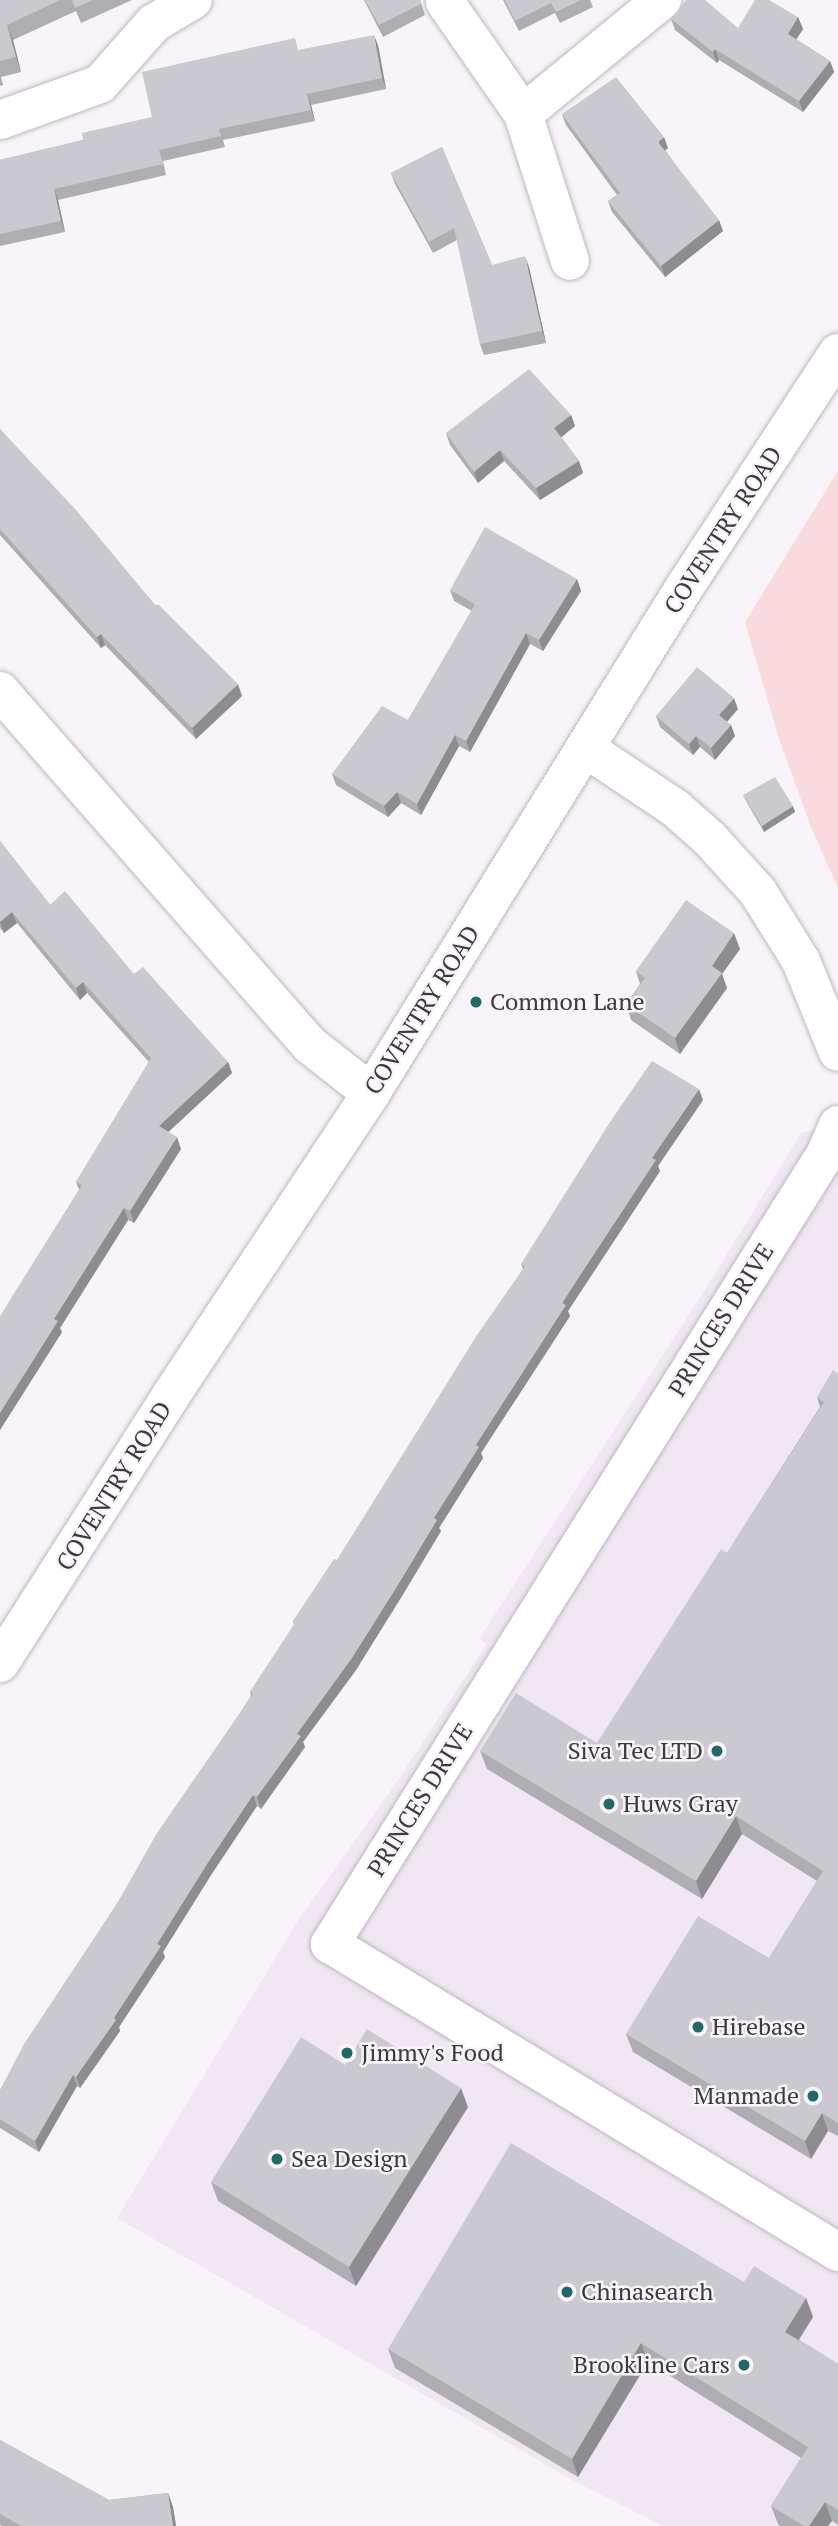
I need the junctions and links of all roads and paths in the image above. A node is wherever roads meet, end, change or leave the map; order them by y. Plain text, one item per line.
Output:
1 (193, 0) edge
2 (662, 0) edge
3 (445, 2) edge
4 (523, 114) junction
5 (0, 120) edge
6 (570, 261) dead end
7 (838, 353) edge
8 (0, 691) edge
9 (585, 748) junction
10 (838, 1052) edge
11 (371, 1093) junction
12 (834, 1146) edge
13 (0, 1664) edge
14 (838, 2252) edge

1 - 5 street
2 - 4 street
3 - 4 street
4 - 6 street
7 - 9 street, COVENTRY ROAD
8 - 11 street
9 - 10 street
9 - 11 street, COVENTRY ROAD
11 - 13 street, COVENTRY ROAD
12 - 14 street, PRINCES DRIVE

